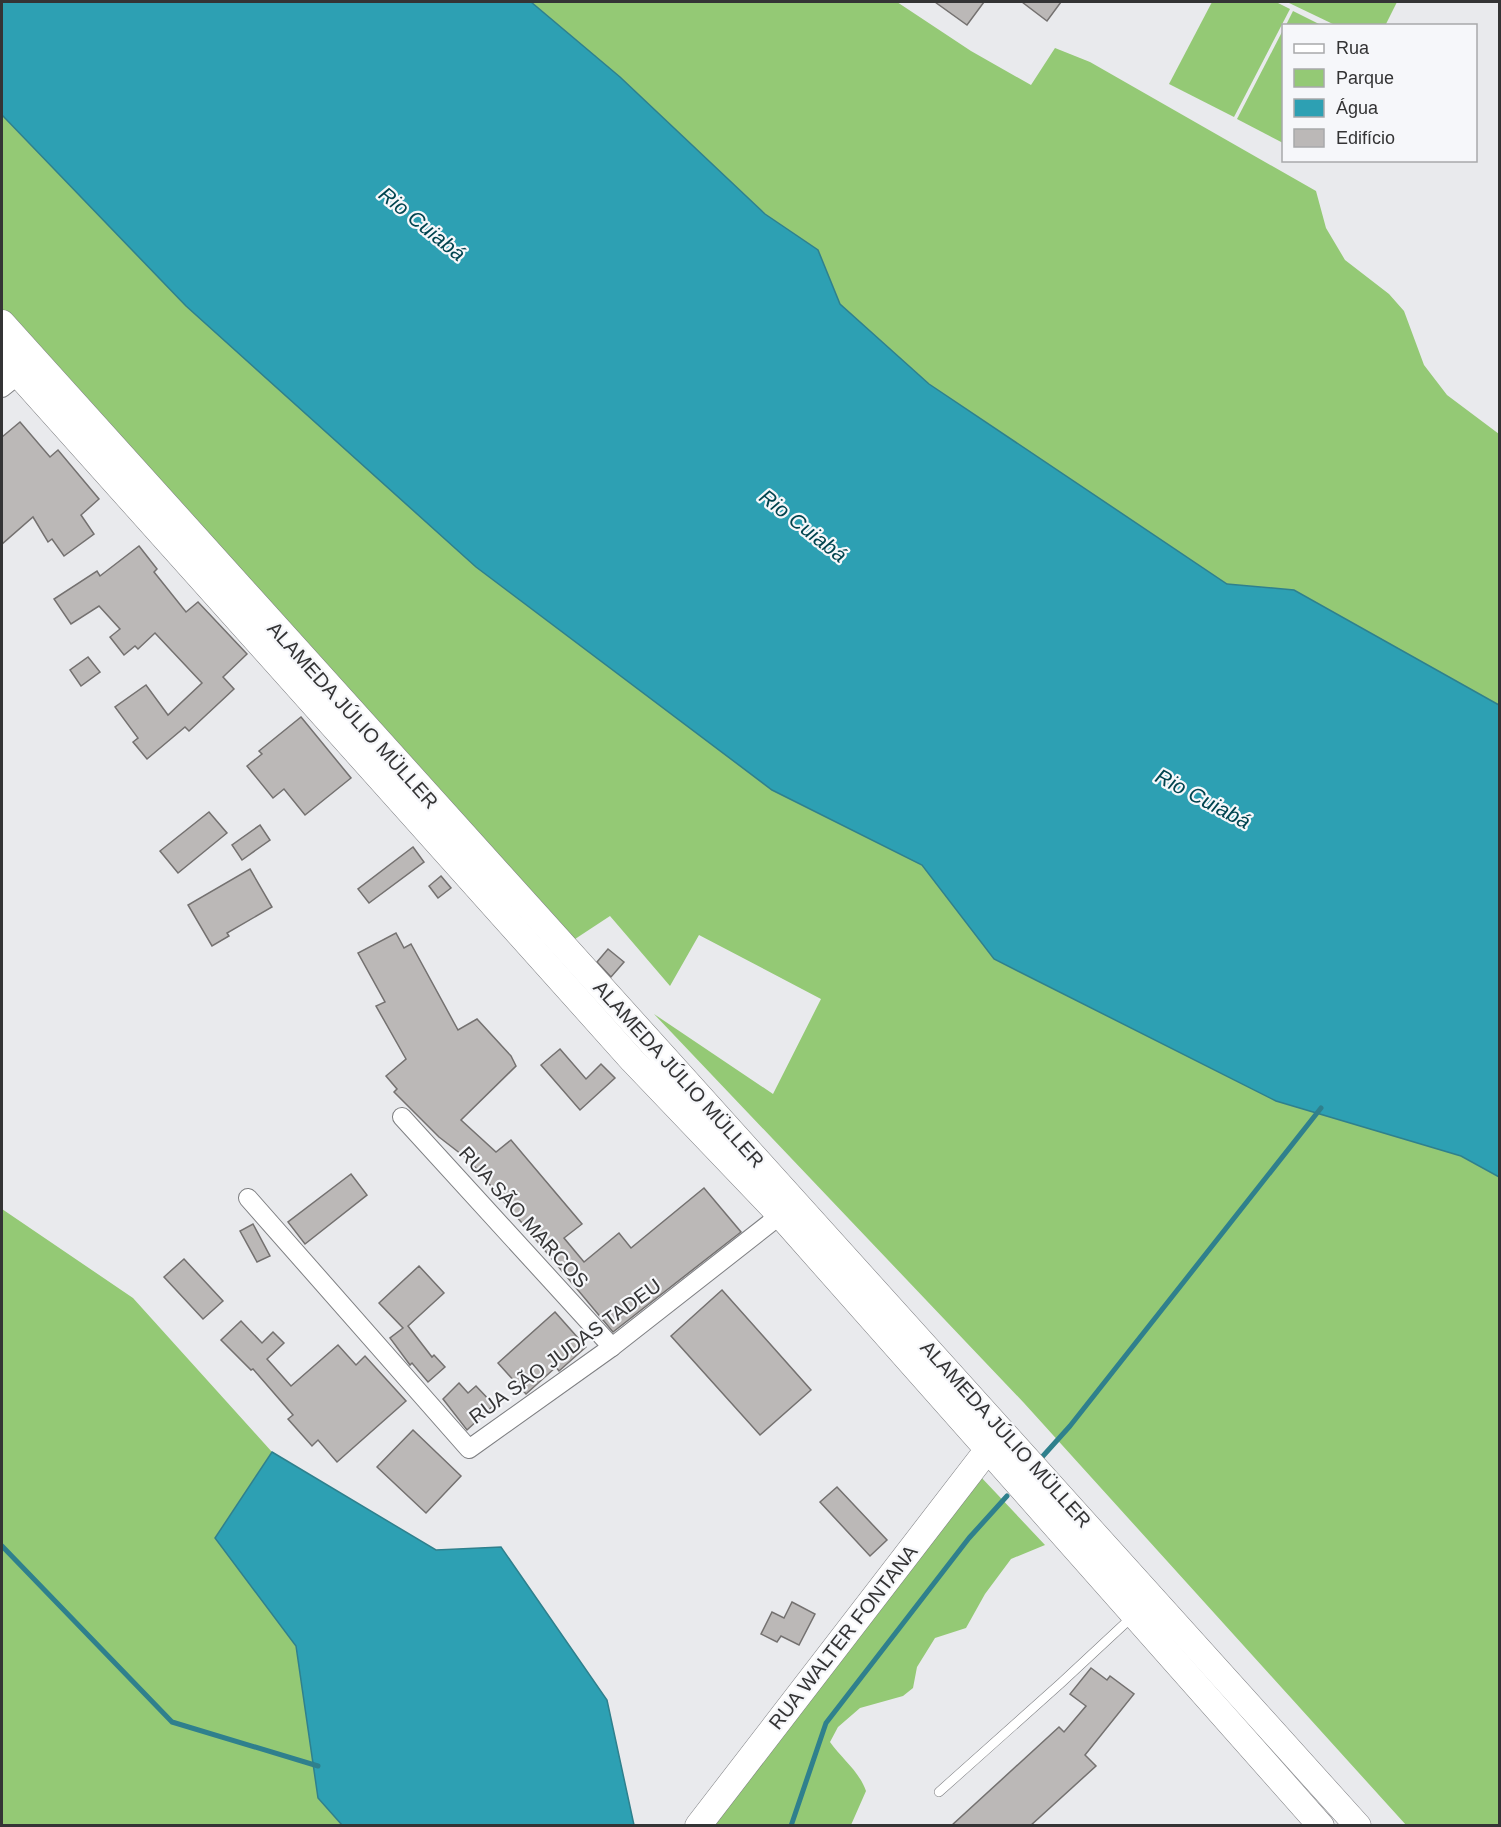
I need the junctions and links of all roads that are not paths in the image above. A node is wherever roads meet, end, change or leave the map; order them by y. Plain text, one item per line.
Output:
1 (2, 323) edge
2 (2, 356) edge
3 (18, 375) edge
4 (402, 1117) dead end
5 (248, 1198) dead end
6 (788, 1209) junction
7 (612, 1347) junction
8 (996, 1440) junction
9 (1143, 1605) junction
10 (939, 1792) dead end
11 (698, 1826) edge
12 (1321, 1826) edge
13 (1358, 1826) edge

1 - 3 main road, ALAMEDA JÚLIO MÜLLER
2 - 3 main road, ALAMEDA JÚLIO MÜLLER
3 - 6 main road, ALAMEDA JÚLIO MÜLLER
4 - 7 street, RUA SÃO MARCOS
5 - 7 street, RUA SÃO JUDAS TADEU
6 - 7 street, RUA SÃO JUDAS TADEU
6 - 8 main road, ALAMEDA JÚLIO MÜLLER
8 - 9 main road, ALAMEDA JÚLIO MÜLLER
8 - 11 main road, RUA WALTER FONTANA
9 - 10 lane
9 - 12 main road, ALAMEDA JÚLIO MÜLLER
9 - 13 main road, ALAMEDA JÚLIO MÜLLER

